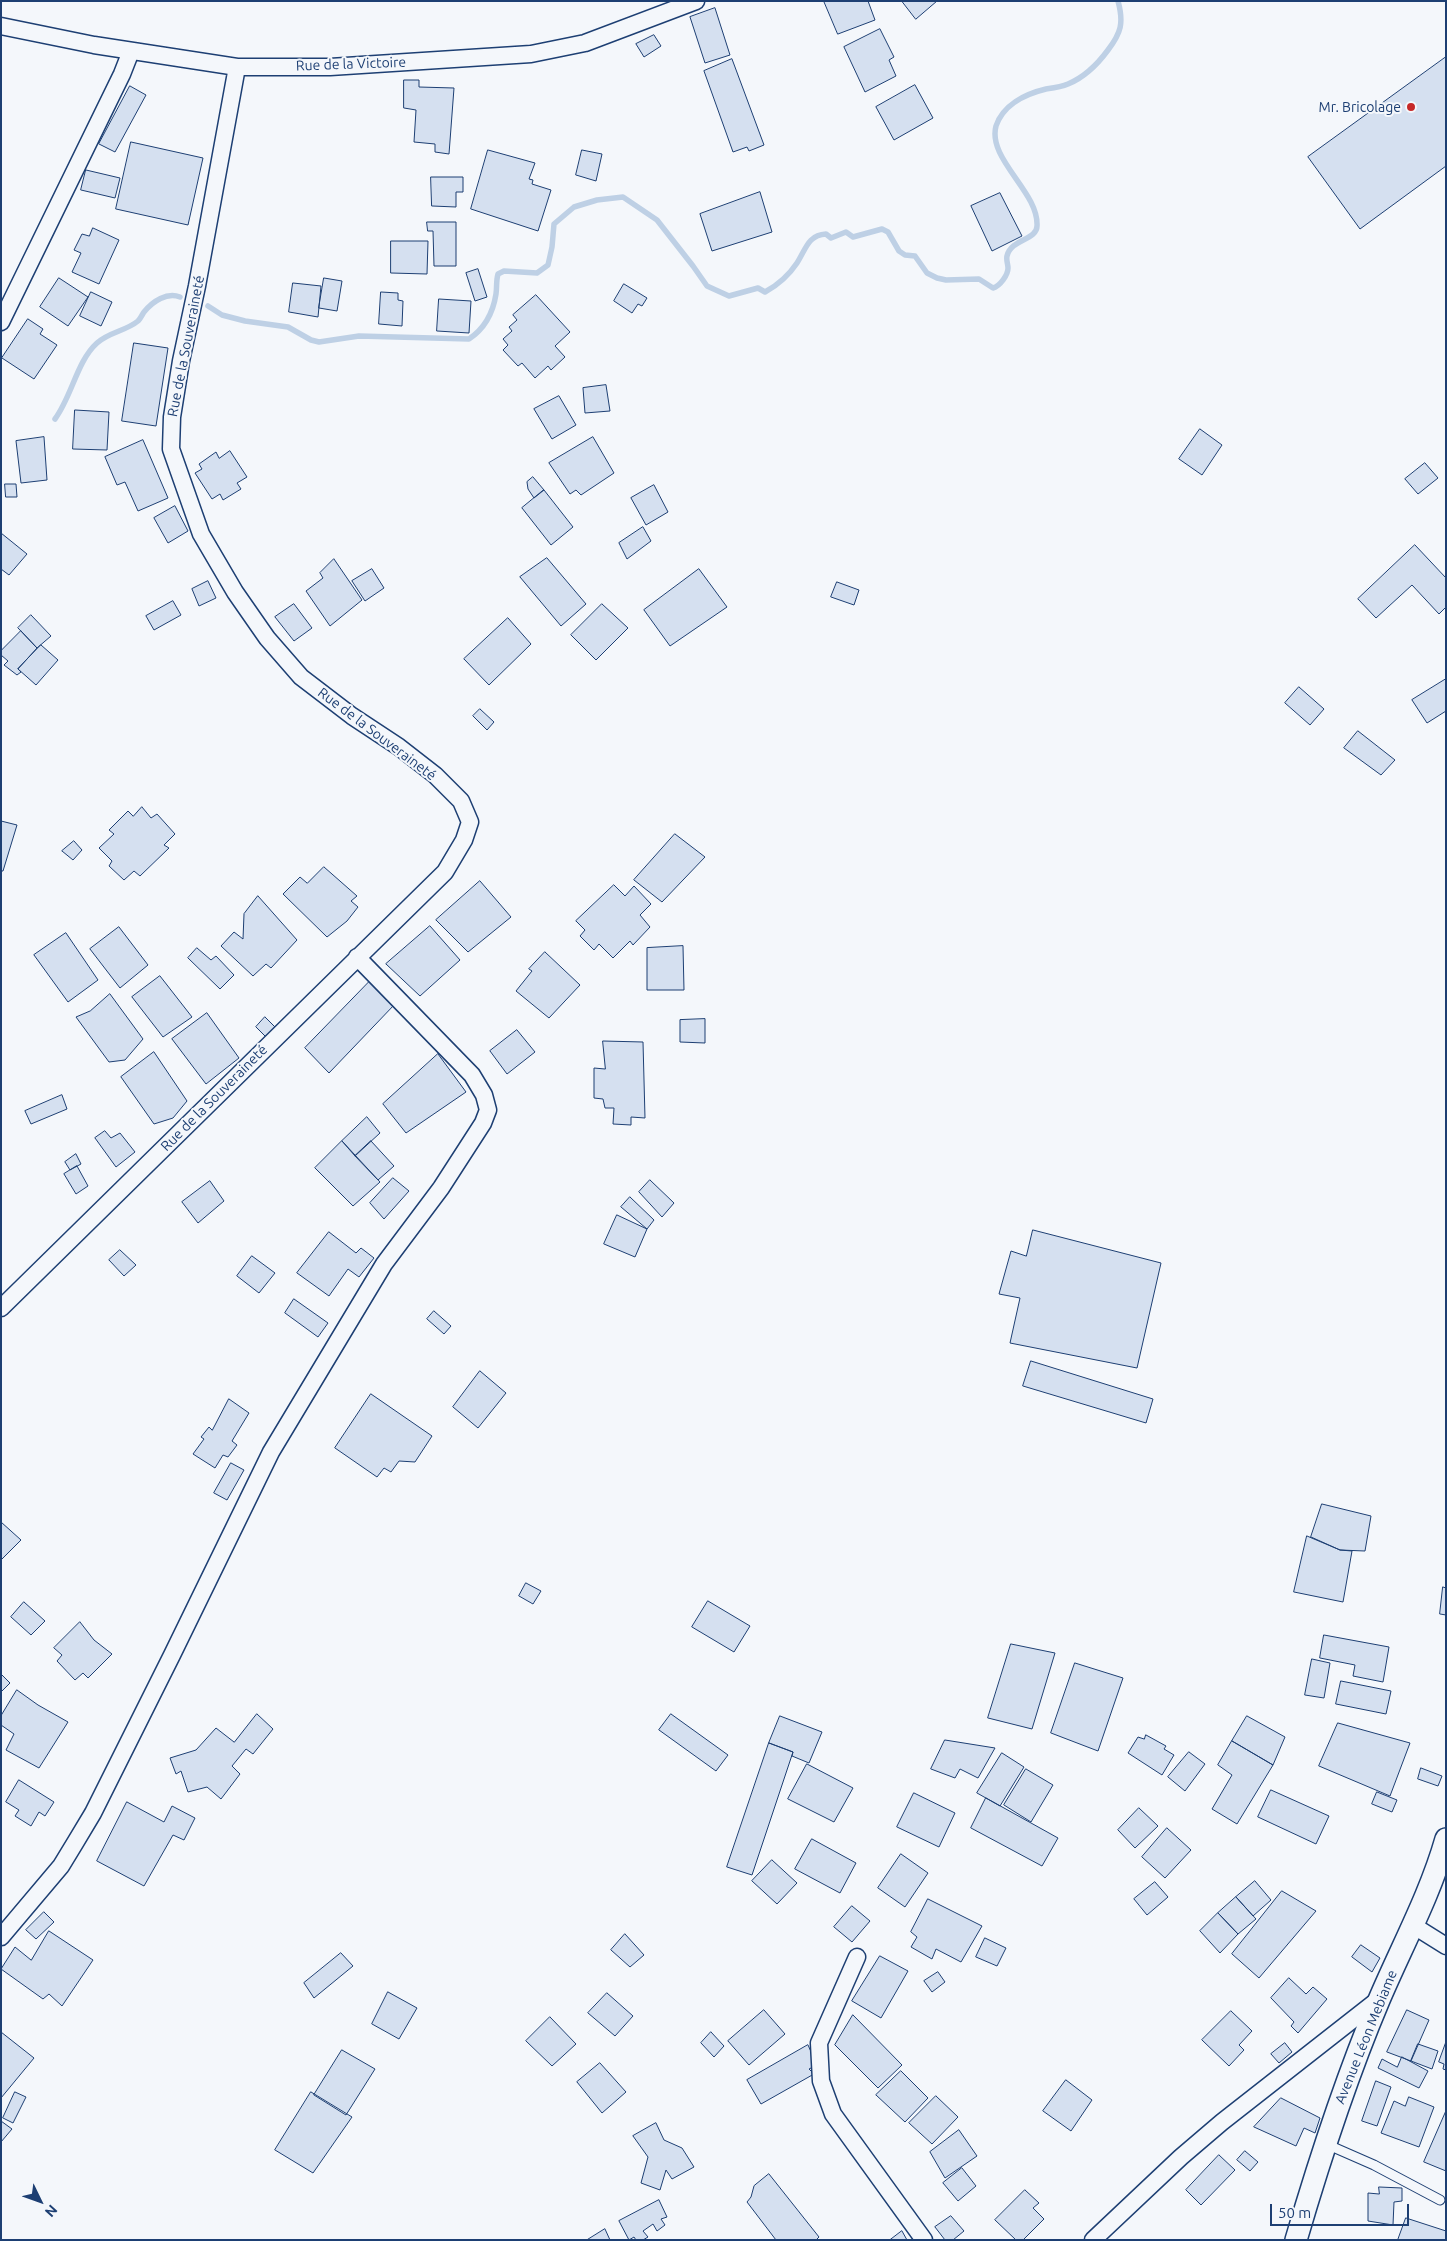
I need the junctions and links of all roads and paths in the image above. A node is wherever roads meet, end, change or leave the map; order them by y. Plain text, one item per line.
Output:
1 (696, 1) edge
2 (1, 26) edge
3 (131, 51) junction
4 (237, 66) junction
5 (1, 322) edge
6 (356, 957) junction
7 (1, 1308) edge
8 (1446, 1839) edge
9 (1414, 1926) junction
10 (1, 1937) edge
11 (1446, 1946) edge
12 (857, 1958) dead end
13 (1379, 1999) junction
14 (1325, 2144) junction
15 (1440, 2200) dead end
16 (924, 2240) edge
17 (1093, 2240) edge
18 (1296, 2240) edge

1 - 4 street, Rue de la Victoire
2 - 3 street, Rue de la Victoire
3 - 4 street, Rue de la Victoire
3 - 5 street
4 - 6 street, Rue de la Souveraineté
6 - 7 street, Rue de la Souveraineté
6 - 10 street
8 - 9 street, Avenue Léon Mebiame
9 - 11 street
9 - 13 street, Avenue Léon Mebiame
12 - 16 street
13 - 14 street, Avenue Léon Mebiame
13 - 17 street
14 - 15 lane
14 - 18 street, Avenue Léon Mebiame

